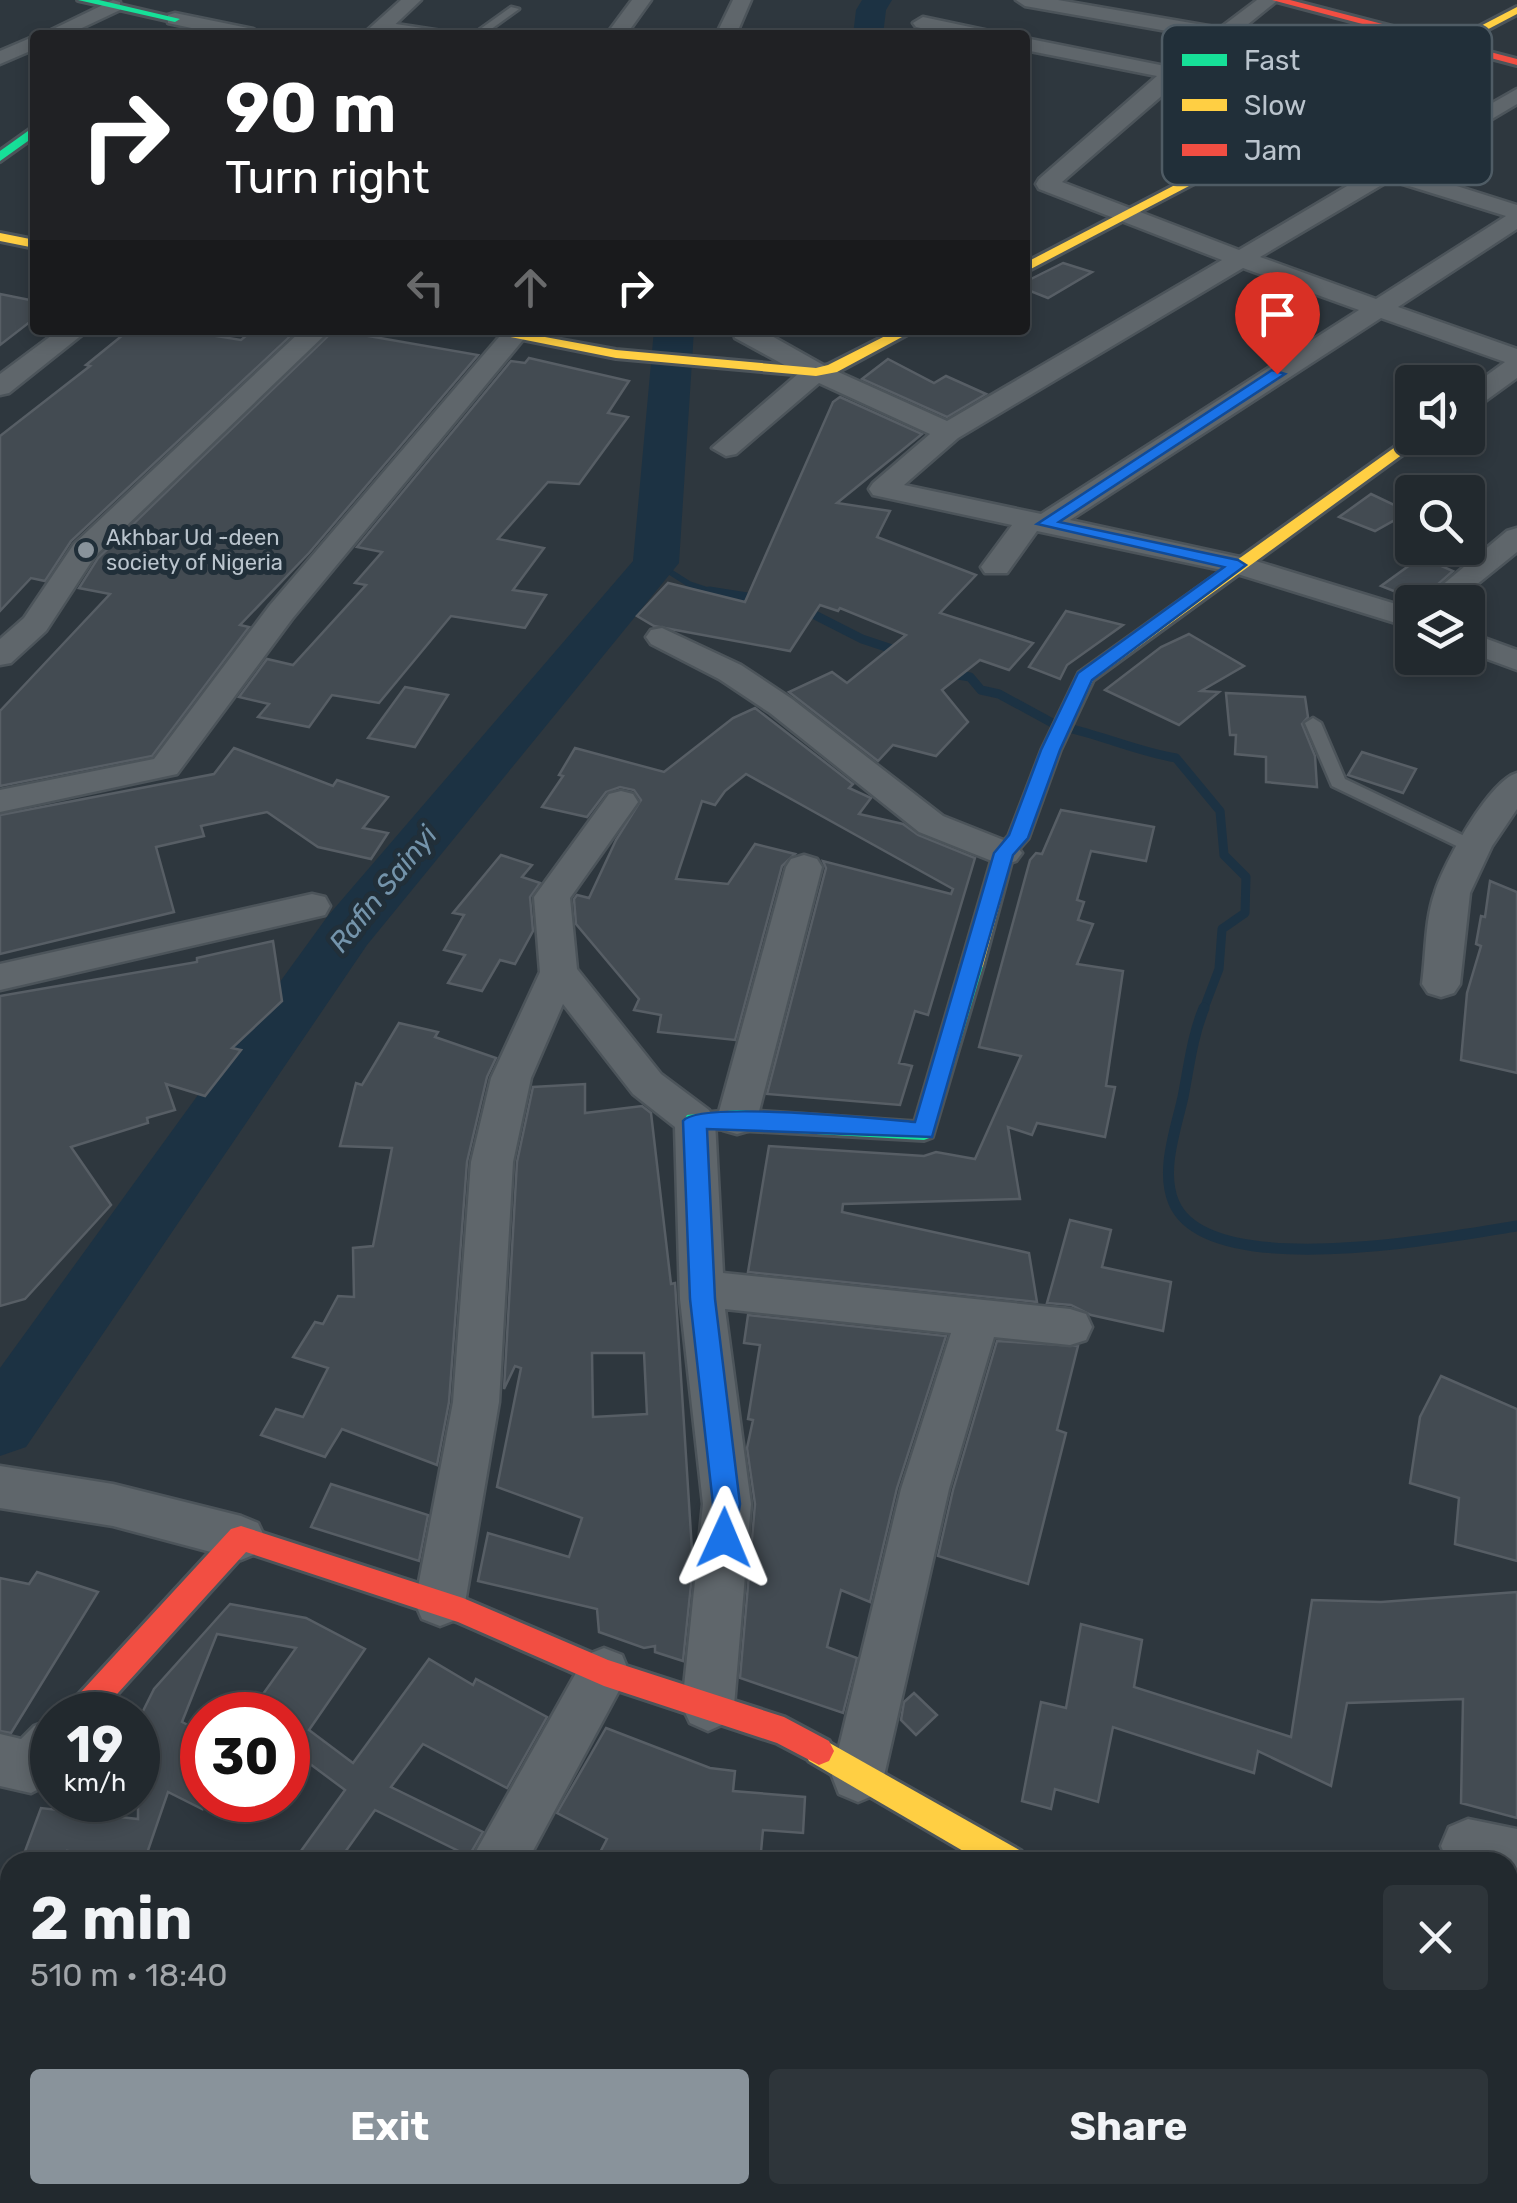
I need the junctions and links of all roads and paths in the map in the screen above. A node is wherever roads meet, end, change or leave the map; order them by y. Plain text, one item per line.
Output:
1 (82, 0) edge
2 (200, 0) edge
3 (412, 0) edge
4 (642, 0) edge
5 (742, 0) edge
6 (1026, 0) edge
7 (1269, 0) edge
8 (1277, 0) edge
9 (113, 6) junction
10 (514, 9) dead end
11 (1517, 10) edge
12 (175, 20) junction
13 (923, 23) dead end
14 (1167, 25) edge
15 (1237, 25) edge
16 (1372, 25) edge
17 (1487, 25) edge
18 (62, 30) edge
19 (162, 30) edge
20 (227, 30) edge
21 (378, 30) edge
22 (484, 30) edge
23 (620, 30) edge
24 (728, 30) edge
25 (957, 30) edge
26 (30, 44) edge
27 (1030, 45) edge
28 (1492, 56) edge
29 (0, 58) edge
30 (1517, 62) edge
31 (1162, 67) edge
32 (1162, 82) edge
33 (1517, 95) edge
34 (1492, 110) edge
35 (30, 134) edge
36 (0, 157) edge
37 (1181, 185) edge
38 (1366, 185) edge
39 (1425, 185) edge
40 (1122, 216) junction
41 (1517, 216) edge
42 (0, 238) edge
43 (30, 243) edge
44 (1242, 260) junction
45 (1030, 265) edge
46 (1377, 309) junction
47 (68, 335) edge
48 (312, 335) edge
49 (509, 335) edge
50 (748, 335) edge
51 (898, 335) edge
52 (514, 336) junction
53 (1517, 358) edge
54 (1517, 366) edge
55 (816, 372) junction
56 (0, 387) edge
57 (1485, 390) edge
58 (948, 432) junction
59 (726, 448) dead end
60 (1395, 454) edge
61 (1038, 522) junction
62 (1517, 537) edge
63 (1238, 565) junction
64 (996, 568) dead end
65 (1458, 585) edge
66 (1395, 613) edge
67 (0, 618) edge
68 (34, 624) junction
69 (662, 637) dead end
70 (1485, 648) edge
71 (0, 656) edge
72 (1517, 661) edge
73 (1314, 723) dead end
74 (1517, 784) edge
75 (0, 801) edge
76 (621, 802) dead end
77 (1474, 847) junction
78 (1004, 853) junction
79 (804, 867) dead end
80 (312, 906) dead end
81 (559, 972) junction
82 (0, 976) edge
83 (1441, 984) dead end
84 (737, 1119) junction
85 (695, 1121) junction
86 (702, 1288) junction
87 (978, 1318) junction
88 (1070, 1327) dead end
89 (0, 1487) edge
90 (242, 1538) junction
91 (440, 1602) junction
92 (604, 1672) junction
93 (100, 1692) edge
94 (708, 1706) junction
95 (0, 1760) edge
96 (30, 1767) edge
97 (858, 1776) junction
98 (503, 1852) edge
99 (992, 1852) edge

1 - 9 street
2 - 12 street
3 - 21 street
4 - 23 street
5 - 24 street
6 - 14 street
7 - 15 street
8 - 16 street
9 - 12 street
9 - 18 street
10 - 22 lane
11 - 17 street
12 - 19 street
12 - 20 street
13 - 25 street
26 - 29 street
27 - 31 street
28 - 30 street
32 - 40 street
33 - 34 street
35 - 36 street
37 - 40 street
38 - 44 street
39 - 41 street
40 - 44 street
40 - 45 street
41 - 46 street
42 - 43 street
44 - 46 street
44 - 58 street
46 - 53 street
46 - 61 street
47 - 56 street
48 - 68 street
49 - 52 street
50 - 55 street
51 - 55 street
52 - 55 street
52 - 75 street
54 - 57 street
55 - 58 street
55 - 59 street
58 - 61 street
60 - 63 street
61 - 63 street
61 - 64 street
62 - 65 street
63 - 66 street
63 - 78 street
67 - 68 street
68 - 71 street
69 - 78 street
70 - 72 street
73 - 77 lane
74 - 77 street
76 - 81 street
77 - 83 street
78 - 84 street
79 - 84 street
80 - 82 street
81 - 85 street
81 - 91 street
84 - 85 street
85 - 86 street
86 - 87 street
86 - 94 street
87 - 88 street
87 - 97 street
89 - 90 street
90 - 91 street
90 - 93 street
91 - 92 street
92 - 94 street
92 - 98 street
94 - 97 street
95 - 96 street
97 - 99 street

